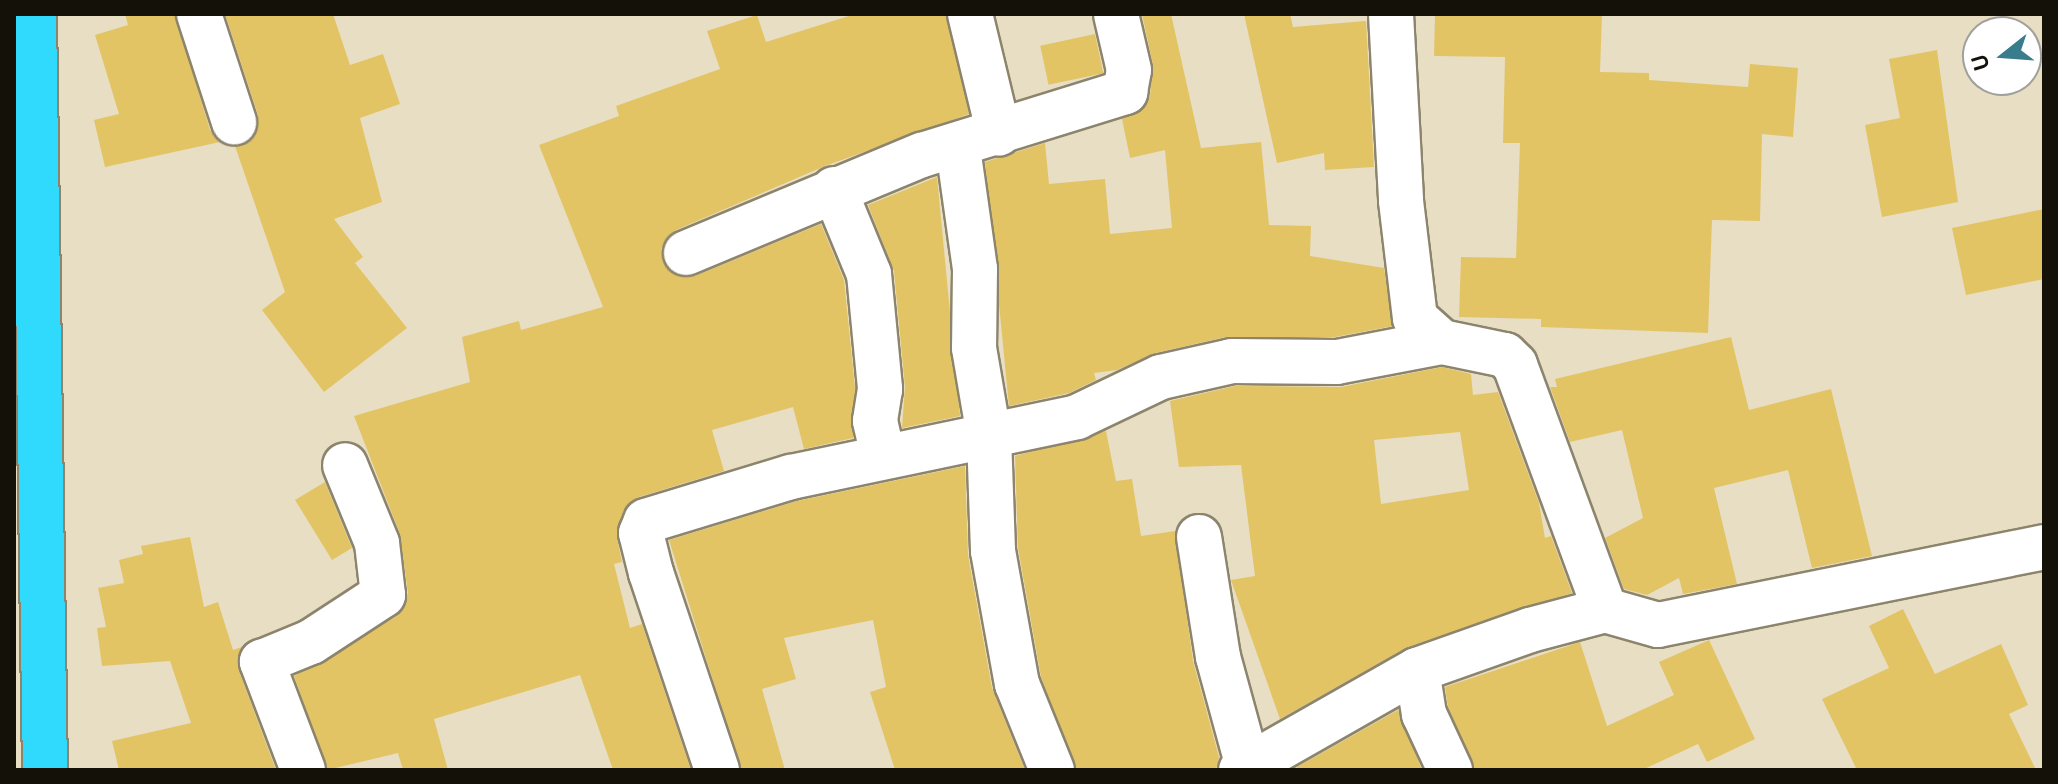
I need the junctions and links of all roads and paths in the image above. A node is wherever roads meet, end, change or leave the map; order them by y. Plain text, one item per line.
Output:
1 (34, 14) edge
2 (199, 14) edge
3 (970, 14) edge
4 (1116, 14) edge
5 (1391, 14) edge
6 (234, 122) dead end
7 (999, 134) junction
8 (958, 148) junction
9 (834, 189) junction
10 (686, 253) dead end
11 (1442, 342) junction
12 (989, 436) junction
13 (883, 456) junction
14 (345, 465) dead end
15 (1199, 537) dead end
16 (2044, 547) edge
17 (1605, 610) junction
18 (1417, 670) junction
19 (1244, 769) edge
20 (45, 770) edge
21 (303, 770) edge
22 (717, 770) edge
23 (1052, 770) edge
24 (1450, 770) edge

1 - 20 highway
2 - 6 street
3 - 7 street
4 - 7 street
5 - 11 street
7 - 8 street
8 - 9 street
8 - 12 street
9 - 10 street
9 - 13 street
11 - 12 street
11 - 17 street
12 - 13 street
12 - 23 street
13 - 22 street
14 - 21 street
15 - 19 street
16 - 17 street
17 - 18 street
18 - 19 street
18 - 24 street

